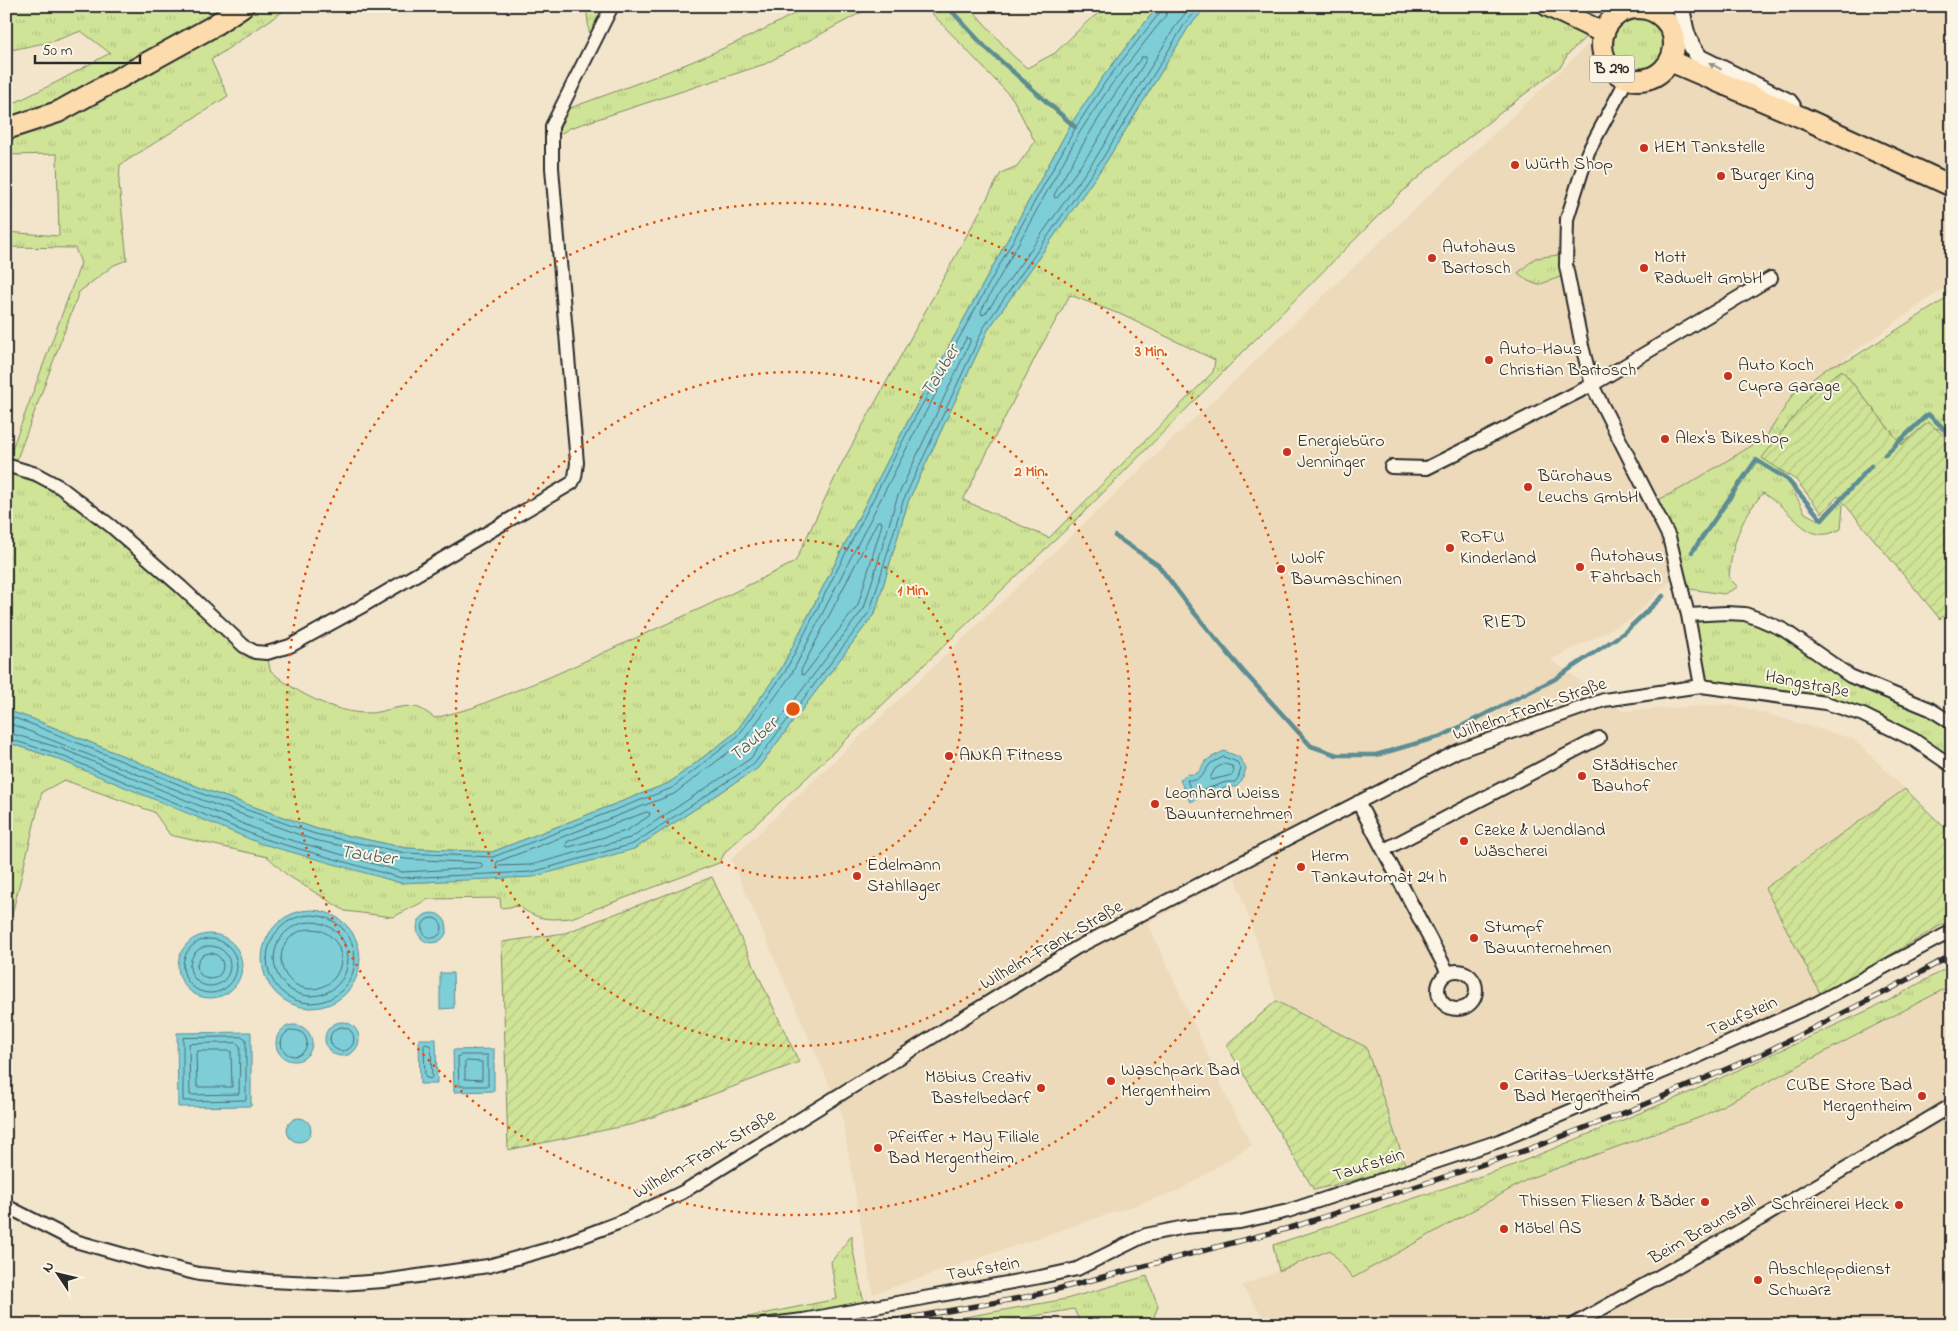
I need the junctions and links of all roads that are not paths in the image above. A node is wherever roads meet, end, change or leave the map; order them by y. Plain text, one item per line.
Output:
1 (243, 6) edge
2 (612, 6) edge
3 (1548, 6) edge
4 (1681, 6) edge
5 (1658, 10) edge
6 (1604, 33) junction
7 (1670, 61) junction
8 (1627, 78) junction
9 (1801, 117) junction
10 (6, 129) edge
11 (1952, 186) edge
12 (1772, 278) dead end
13 (1592, 385) junction
14 (6, 465) edge
15 (1391, 467) dead end
16 (1688, 615) junction
17 (1701, 686) junction
18 (1952, 723) edge
19 (1599, 738) dead end
20 (1952, 766) edge
21 (1358, 802) junction
22 (1384, 850) junction
23 (1952, 931) edge
24 (1448, 973) dead end
25 (1952, 1105) edge
26 (6, 1206) edge
27 (763, 1325) edge
28 (1573, 1325) edge

1 - 10 main road
2 - 14 street
3 - 6 main road, B 290
9 -> 4 street
5 - 6 main road, B 290
5 - 7 main road, B 290
6 - 8 main road, B 290
7 - 8 main road, B 290
7 - 9 main road
8 - 13 street
9 - 11 main road
12 - 13 street
13 - 15 street
13 - 16 street
16 - 17 street
16 - 18 street
17 - 20 street, Hangstraße
17 - 21 street, Wilhelm-Frank-Straße
19 - 22 street
21 - 22 street
21 - 26 street, Wilhelm-Frank-Straße
22 - 24 street
23 - 27 street, Taufstein
25 - 28 street, Beim Braunstall

